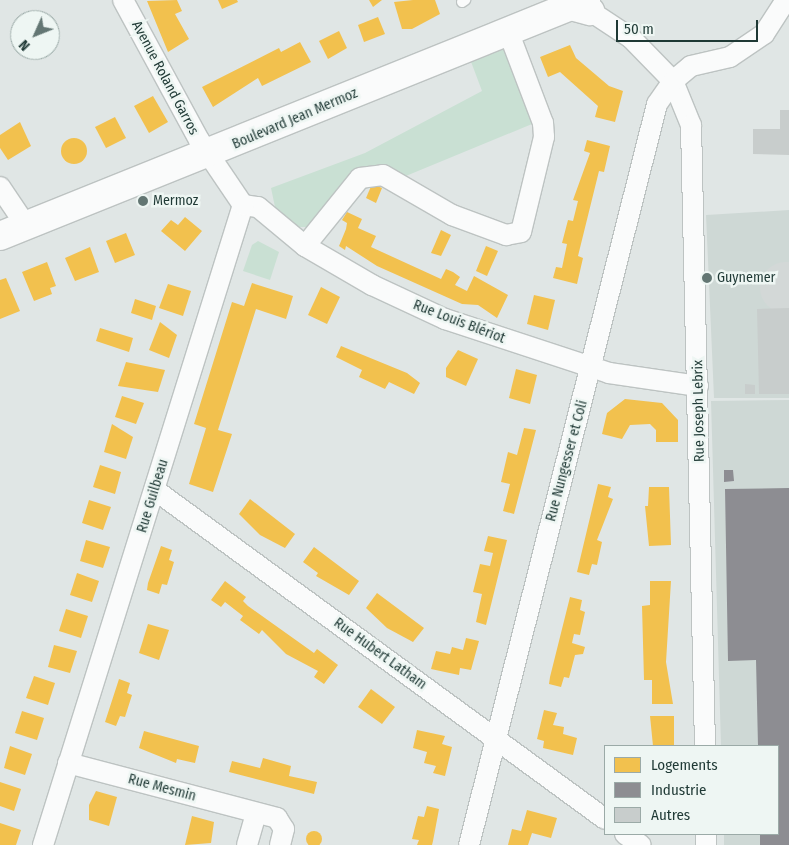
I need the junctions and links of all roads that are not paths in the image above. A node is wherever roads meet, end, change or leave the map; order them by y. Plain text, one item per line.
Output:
1 (123, 0) edge
2 (590, 5) edge
3 (785, 8) edge
4 (508, 31) junction
5 (673, 81) junction
6 (209, 155) junction
7 (0, 187) edge
8 (243, 206) junction
9 (27, 227) junction
10 (0, 236) edge
11 (304, 246) junction
12 (591, 368) junction
13 (698, 386) junction
14 (155, 490) junction
15 (496, 739) junction
16 (705, 745) edge
17 (68, 763) junction
18 (256, 813) junction
19 (604, 818) edge
20 (626, 835) edge
21 (42, 845) edge
22 (247, 845) edge
23 (280, 845) edge
24 (469, 845) edge
25 (641, 845) edge

1 - 6 street, Avenue Roland Garros
2 - 4 street, Boulevard Jean Mermoz
2 - 5 street
3 - 5 street, Rue Nungesser et Coli
4 - 6 street, Boulevard Jean Mermoz
4 - 11 street
5 - 12 street, Rue Nungesser et Coli
5 - 13 street, Rue Joseph Lebrix
6 - 8 street
6 - 9 street, Boulevard Jean Mermoz
7 - 9 street
8 - 11 street, Rue Louis Blériot
8 - 14 street, Rue Guilbeau
9 - 10 street, Boulevard Jean Mermoz
11 - 12 street, Rue Louis Blériot
12 - 13 street, Rue Louis Blériot
12 - 15 street, Rue Nungesser et Coli
13 - 16 street, Rue Joseph Lebrix
14 - 15 street, Rue Hubert Latham
14 - 17 street, Rue Guilbeau
15 - 19 street, Rue Hubert Latham
15 - 24 street, Rue Nungesser et Coli
17 - 18 street, Rue Mesmin
17 - 21 street, Rue Guilbeau
18 - 22 street
18 - 23 street, Rue Mesmin
20 - 25 street

